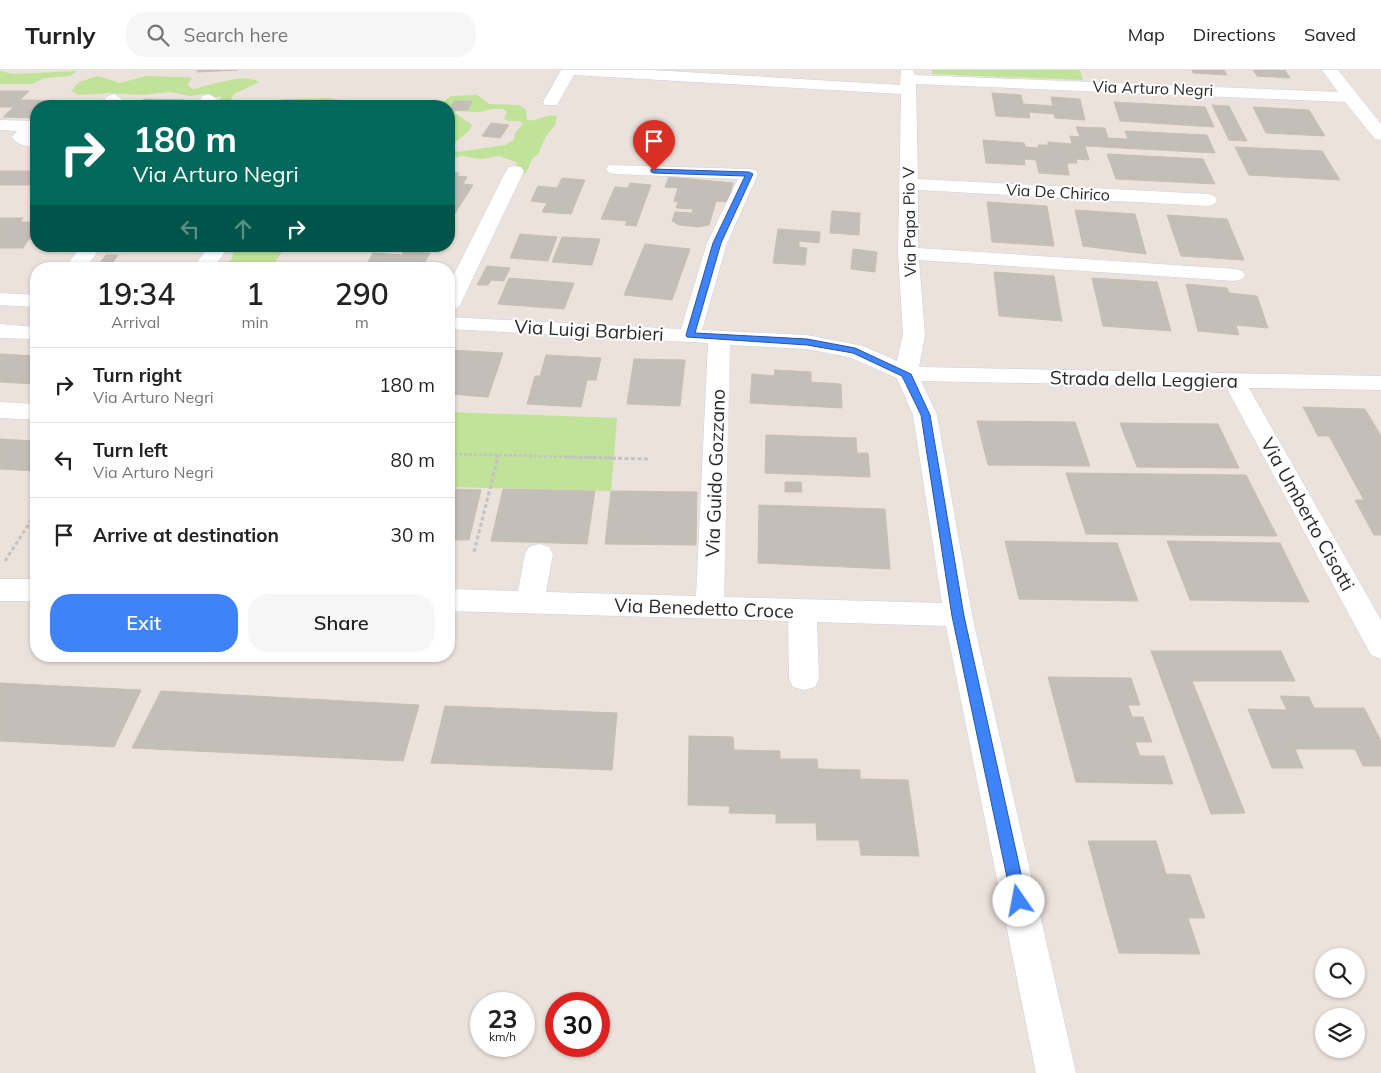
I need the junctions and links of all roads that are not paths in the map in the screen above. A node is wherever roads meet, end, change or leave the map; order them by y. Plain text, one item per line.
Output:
1 (570, 70) edge
2 (1330, 70) edge
3 (908, 80) edge
4 (1350, 96) junction
5 (551, 102) dead end
6 (0, 125) edge
7 (30, 126) edge
8 (30, 129) edge
9 (1381, 135) edge
10 (30, 142) edge
11 (616, 170) dead end
12 (515, 171) dead end
13 (909, 184) junction
14 (1208, 200) dead end
15 (87, 252) edge
16 (908, 253) junction
17 (79, 262) edge
18 (1236, 275) dead end
19 (455, 293) edge
20 (0, 299) edge
21 (30, 301) edge
22 (455, 323) edge
23 (0, 332) edge
24 (30, 333) edge
25 (690, 335) junction
26 (719, 338) junction
27 (906, 374) junction
28 (1234, 381) junction
29 (1381, 383) edge
30 (0, 410) edge
31 (30, 412) edge
32 (539, 554) dead end
33 (0, 590) edge
34 (30, 590) edge
35 (455, 600) edge
36 (530, 603) junction
37 (710, 609) junction
38 (802, 611) junction
39 (958, 616) junction
40 (1381, 647) edge
41 (804, 678) dead end
42 (1056, 1073) edge

1 - 3 street, Via Arturo Negri
1 - 5 street
2 - 4 street
3 - 4 street, Via Arturo Negri
3 - 13 street, Via Papa Pio V
4 - 9 street
6 - 7 street
8 - 10 street
11 - 25 street
12 - 19 street
13 - 14 street, Via De Chirico
13 - 16 street, Via Papa Pio V
15 - 17 street
16 - 18 street
16 - 27 street, Via Papa Pio V
20 - 21 street
22 - 25 street, Via Luigi Barbieri
23 - 24 street
25 - 26 street, Via Luigi Barbieri
26 - 27 street, Via Luigi Barbieri
26 - 37 street, Via Guido Gozzano
27 - 28 street, Strada della Leggiera
27 - 39 street
28 - 29 street, Strada della Leggiera
28 - 40 street, Via Umberto Cisotti
30 - 31 street
32 - 36 street
33 - 34 street
35 - 36 street, Via Benedetto Croce
36 - 37 street, Via Benedetto Croce
37 - 38 street, Via Benedetto Croce
38 - 39 street, Via Benedetto Croce
38 - 41 street
39 - 42 street

